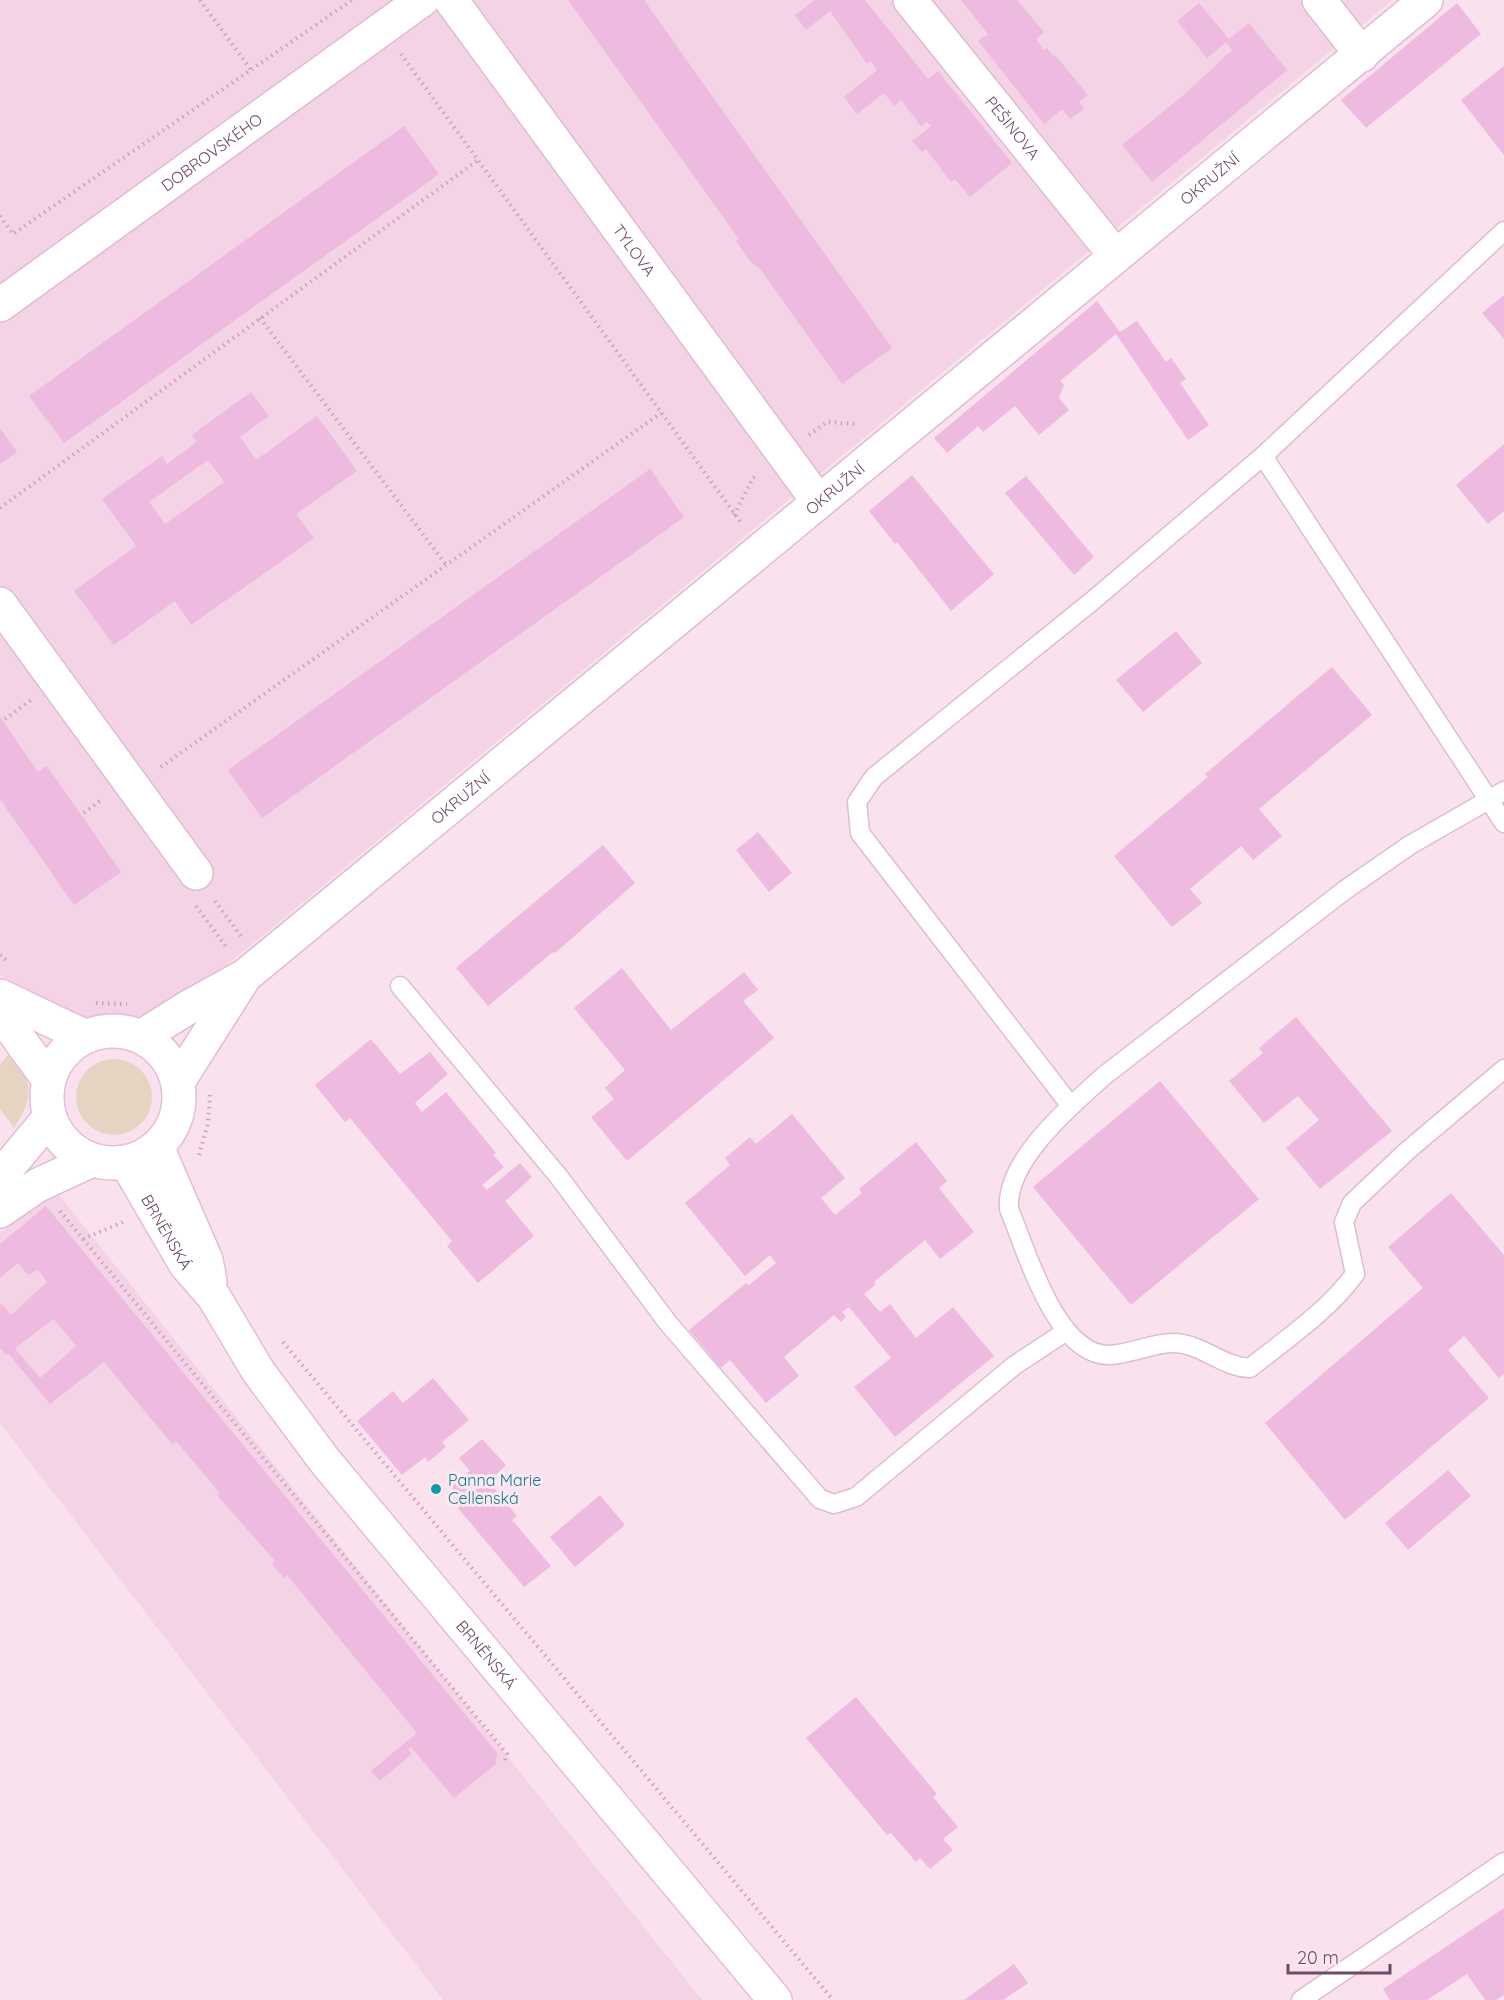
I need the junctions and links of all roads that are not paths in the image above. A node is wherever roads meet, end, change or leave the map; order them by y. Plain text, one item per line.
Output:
1 (422, 0) edge
2 (451, 0) edge
3 (910, 0) edge
4 (1319, 0) edge
5 (1426, 0) edge
6 (1362, 55) junction
7 (1504, 231) edge
8 (1115, 255) junction
9 (0, 305) edge
10 (1263, 456) junction
11 (818, 501) junction
12 (0, 604) edge
13 (1504, 791) edge
14 (1487, 801) junction
15 (1504, 823) edge
16 (193, 886) road end
17 (236, 963) junction
18 (400, 986) dead end
19 (0, 996) edge
20 (8, 1024) edge
21 (86, 1037) junction
22 (141, 1037) junction
23 (1504, 1069) edge
24 (49, 1080) junction
25 (178, 1082) junction
26 (1071, 1106) junction
27 (50, 1118) junction
28 (158, 1147) junction
29 (92, 1160) junction
30 (126, 1162) junction
31 (0, 1177) edge
32 (0, 1211) edge
33 (214, 1297) junction
34 (1065, 1332) junction
35 (1504, 1862) edge
36 (775, 2000) edge
37 (1301, 2000) edge

1 - 9 street, DOBROVSKÉHO
2 - 11 street, TYLOVA
3 - 8 street, PEŠINOVA
4 - 6 street
5 - 6 street, OKRUŽNÍ
6 - 8 street, OKRUŽNÍ
7 - 10 lane
8 - 11 street, OKRUŽNÍ
10 - 14 lane
10 - 26 lane
11 - 17 street, OKRUŽNÍ
12 - 16 street
13 - 14 lane
14 - 15 lane
14 - 26 lane
17 - 22 street, OKRUŽNÍ
17 - 25 street, OKRUŽNÍ
18 - 34 lane
19 - 21 street
20 - 24 street
21 - 22 street
21 - 24 street
22 - 25 street
23 - 34 lane
24 - 27 street
25 - 28 street
26 - 34 lane
27 - 29 street
27 - 31 street
28 - 30 street
28 - 33 street, BRNĚNSKÁ
29 - 30 street
29 - 32 street
30 - 33 street, BRNĚNSKÁ
33 - 36 street, BRNĚNSKÁ
35 - 37 lane

